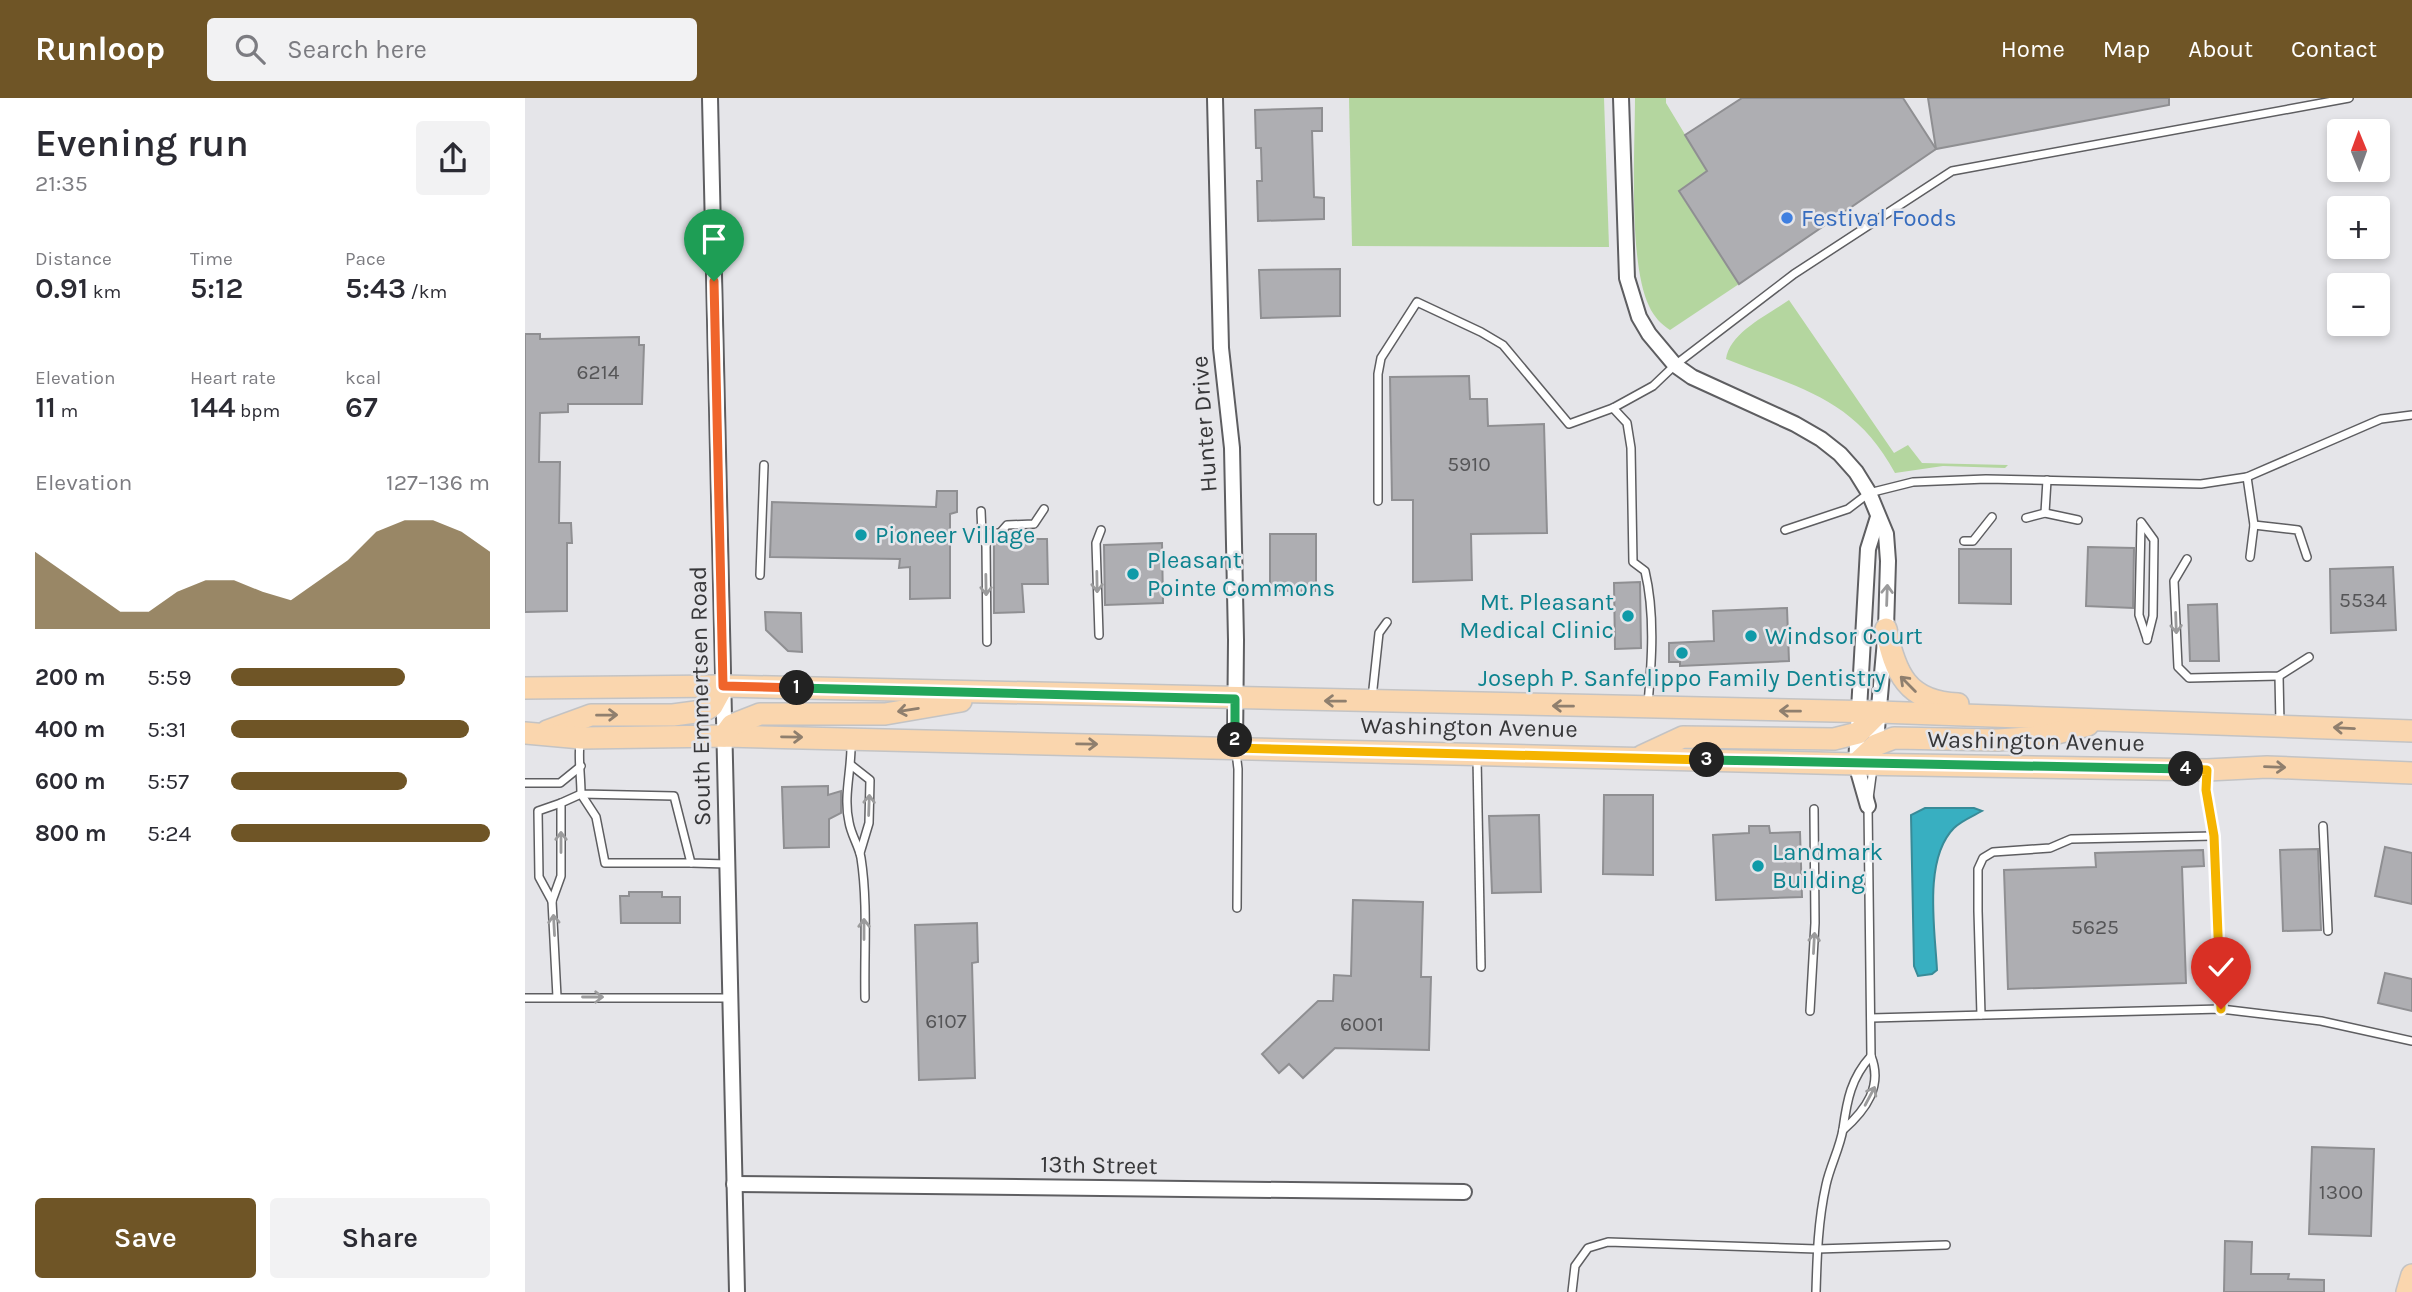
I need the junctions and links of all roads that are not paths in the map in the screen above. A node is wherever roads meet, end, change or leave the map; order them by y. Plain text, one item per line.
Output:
1 (710, 98) edge
2 (1215, 98) edge
3 (1621, 98) edge
4 (2349, 98) edge
5 (1675, 365) junction
6 (1613, 408) junction
7 (2412, 415) edge
8 (764, 465) dead end
9 (2247, 477) junction
10 (2047, 480) junction
11 (1869, 493) junction
12 (1378, 501) dead end
13 (1044, 509) dead end
14 (981, 511) dead end
15 (2045, 513) junction
16 (1878, 517) junction
17 (1992, 517) dead end
18 (2027, 518) dead end
19 (2078, 520) dead end
20 (2141, 522) joint
21 (2254, 525) junction
22 (1101, 530) dead end
23 (1785, 530) dead end
24 (1964, 541) dead end
25 (986, 545) junction
26 (2251, 557) dead end
27 (2307, 557) dead end
28 (2187, 559) dead end
29 (760, 575) dead end
30 (1387, 622) dead end
31 (1886, 629) junction
32 (1099, 635) dead end
33 (987, 642) dead end
34 (2309, 656) dead end
35 (2279, 676) junction
36 (723, 686) junction
37 (525, 688) edge
38 (999, 693) junction
39 (1235, 699) junction
40 (1371, 702) junction
41 (1648, 708) junction
42 (1865, 719) junction
43 (2114, 719) junction
44 (2280, 725) junction
45 (2412, 731) edge
46 (533, 733) edge
47 (724, 736) junction
48 (581, 738) junction
49 (851, 739) junction
50 (1235, 748) junction
51 (1477, 754) junction
52 (1641, 757) junction
53 (1868, 758) junction
54 (851, 765) junction
55 (581, 766) junction
56 (2207, 770) junction
57 (2412, 773) edge
58 (525, 783) edge
59 (581, 794) junction
60 (561, 803) junction
61 (1868, 806) joint
62 (1814, 809) dead end
63 (2323, 827) dead end
64 (2214, 836) junction
65 (860, 854) junction
66 (691, 863) junction
67 (727, 864) junction
68 (552, 901) junction
69 (1237, 908) dead end
70 (2328, 931) dead end
71 (1481, 967) dead end
72 (525, 998) edge
73 (557, 998) junction
74 (730, 998) junction
75 (865, 998) dead end
76 (2221, 1009) junction
77 (1810, 1011) dead end
78 (1981, 1015) junction
79 (1871, 1018) junction
80 (2412, 1041) edge
81 (1871, 1055) junction
82 (1843, 1130) junction
83 (734, 1184) junction
84 (1464, 1192) dead end
85 (1946, 1245) dead end
86 (1817, 1249) junction
87 (2412, 1275) edge
88 (737, 1292) edge
89 (1572, 1292) edge
90 (1816, 1292) edge
91 (2407, 1292) edge

1 - 36 street, South Emmertsen Road
2 - 39 street, Hunter Drive
3 - 5 street
4 - 5 lane
5 - 6 lane
5 - 11 street
6 - 12 lane
6 - 41 lane
7 - 9 lane
8 - 29 lane
9 - 10 lane
9 - 21 lane
10 - 11 lane
10 - 15 lane
11 - 16 street
11 - 23 lane
13 - 25 lane
14 - 25 lane
15 - 18 lane
15 - 19 lane
31 -> 16 street
16 - 42 street
17 - 24 lane
20 - 20 lane
21 - 26 lane
21 - 27 lane
22 -> 32 lane
25 -> 33 lane
28 -> 35 lane
30 - 40 lane
31 - 42 street
43 -> 31 main road
34 - 35 lane
35 - 44 lane
36 - 37 main road, Washington Avenue
36 - 38 main road, Washington Avenue
46 -> 36 main road
36 - 47 street, South Emmertsen Road
38 - 39 main road, Washington Avenue
38 -> 47 main road
40 -> 39 main road, Washington Avenue
39 - 50 street, Hunter Drive
41 -> 40 main road, Washington Avenue
42 -> 41 main road, Washington Avenue
42 - 43 main road, Washington Avenue
42 - 52 main road
42 - 53 street
42 - 53 street
43 - 44 main road, Washington Avenue
43 - 53 main road
45 -> 44 main road, Washington Avenue
46 - 48 main road, Washington Avenue
47 - 48 main road, Washington Avenue
47 -> 49 main road, Washington Avenue
47 - 67 street, South Emmertsen Road
48 - 55 lane
49 -> 50 main road, Washington Avenue
49 - 54 lane
50 - 51 main road, Washington Avenue
50 - 69 lane
51 - 52 main road, Washington Avenue
51 - 71 lane
52 - 53 main road, Washington Avenue
53 - 56 main road, Washington Avenue
53 - 61 street
54 - 65 lane
65 -> 54 lane
55 - 58 lane
55 - 59 lane
56 -> 57 main road, Washington Avenue
56 - 64 lane
59 - 60 lane
59 - 66 lane
59 - 66 lane
68 -> 60 lane
60 - 68 lane
61 - 79 lane
77 -> 62 lane
63 - 70 lane
64 - 76 lane
64 - 78 lane
75 -> 65 lane
66 - 67 lane
67 - 74 street, South Emmertsen Road
73 -> 68 lane
72 - 73 lane
73 -> 74 lane
74 - 83 street, South Emmertsen Road
76 - 78 lane
76 - 80 lane
78 - 79 lane
79 - 81 lane
81 - 82 lane
82 -> 81 lane
82 - 86 lane
83 - 84 street, 13th Street
83 - 88 street, South Emmertsen Road
85 - 86 lane
86 - 89 lane
86 - 90 lane
87 - 91 main road

